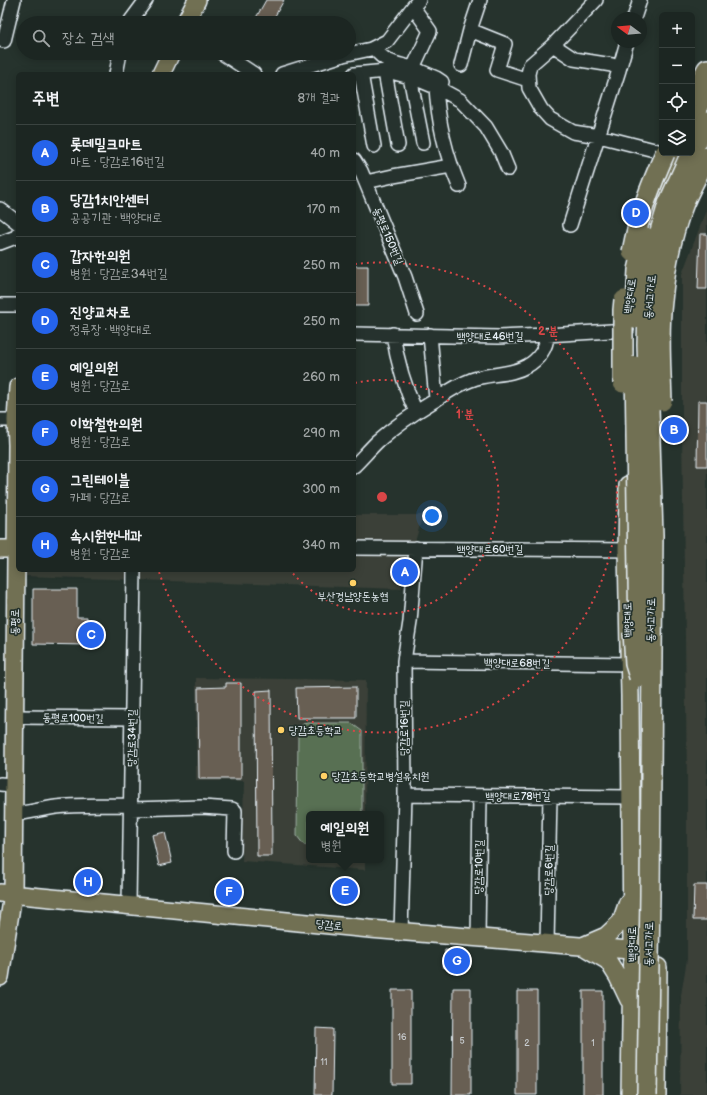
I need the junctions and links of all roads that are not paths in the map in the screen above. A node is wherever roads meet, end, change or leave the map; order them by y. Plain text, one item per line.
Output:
1 (14, 0) edge
2 (146, 0) edge
3 (196, 0) edge
4 (480, 0) edge
5 (596, 0) edge
6 (640, 0) edge
7 (416, 4) edge
8 (636, 12) edge
9 (134, 16) edge
10 (188, 16) edge
11 (470, 30) junction
12 (0, 40) edge
13 (553, 45) junction
14 (374, 48) junction
15 (625, 48) edge
16 (356, 53) edge
17 (119, 60) edge
18 (168, 60) edge
19 (233, 60) edge
20 (328, 60) edge
21 (461, 65) dead end
22 (707, 69) edge
23 (619, 70) junction
24 (116, 72) edge
25 (162, 72) edge
26 (251, 72) edge
27 (289, 72) edge
28 (385, 72) junction
29 (411, 73) junction
30 (357, 74) edge
31 (528, 80) junction
32 (436, 87) junction
33 (695, 91) edge
34 (707, 94) edge
35 (465, 105) junction
36 (693, 120) edge
37 (707, 120) edge
38 (695, 132) edge
39 (707, 135) edge
40 (599, 136) junction
41 (423, 143) dead end
42 (398, 144) dead end
43 (374, 146) dead end
44 (659, 149) edge
45 (673, 156) edge
46 (674, 156) edge
47 (675, 156) edge
48 (707, 157) edge
49 (356, 163) edge
50 (451, 166) junction
51 (508, 168) dead end
52 (707, 175) edge
53 (366, 182) junction
54 (459, 186) dead end
55 (0, 209) edge
56 (16, 221) edge
57 (570, 225) dead end
58 (16, 237) edge
59 (0, 243) edge
60 (0, 305) edge
61 (16, 305) edge
62 (417, 314) dead end
63 (627, 330) junction
64 (356, 334) edge
65 (393, 334) junction
66 (430, 335) junction
67 (547, 335) junction
68 (16, 394) edge
69 (436, 399) junction
70 (654, 410) junction
71 (416, 412) junction
72 (8, 420) edge
73 (16, 440) edge
74 (356, 464) edge
75 (628, 504) junction
76 (656, 505) junction
77 (16, 508) edge
78 (356, 548) edge
79 (416, 548) junction
80 (11, 549) edge
81 (626, 550) junction
82 (652, 550) junction
83 (660, 569) junction
84 (134, 572) edge
85 (404, 661) junction
86 (634, 670) junction
87 (14, 717) junction
88 (132, 718) junction
89 (7, 785) edge
90 (405, 795) junction
91 (480, 796) junction
92 (550, 796) junction
93 (631, 797) junction
94 (131, 807) junction
95 (13, 814) junction
96 (234, 851) dead end
97 (632, 892) junction
98 (6, 894) edge
99 (129, 905) junction
100 (401, 932) junction
101 (478, 938) junction
102 (547, 943) junction
103 (583, 946) junction
104 (632, 950) junction
105 (658, 952) junction
106 (0, 977) edge
107 (631, 1006) junction
108 (630, 1095) edge
109 (635, 1095) edge
110 (647, 1095) edge
111 (658, 1095) edge

1 - 12 street
2 - 9 street
3 - 10 main road
4 - 11 street
5 - 13 street
6 - 8 street
7 - 14 street
7 - 29 street
11 - 21 street
11 - 31 street
13 - 23 street
13 - 31 street
14 - 16 street
14 - 29 street
15 - 23 street
17 - 24 street
18 - 25 main road
19 - 26 street
20 - 27 street
22 - 33 highway
23 - 40 street
28 - 29 street
28 - 30 street
28 - 42 street
29 - 32 street
29 - 35 street
29 - 41 street
30 - 43 street
31 - 40 street
32 - 35 street
32 - 50 street
34 - 36 highway
35 - 51 street
37 - 38 highway, 동서고가로
39 - 70 main road, 백양대로
40 - 44 street
40 - 57 street
45 - 86 highway, 동서고가로, bridge
46 - 63 main road, 백양대로
47 - 82 highway, 동서고가로, bridge
48 - 82 highway, bridge
49 - 53 street, 동평로150번길
50 - 53 street
50 - 54 street
52 - 70 main road, 백양대로
53 - 62 street, 동평로150번길
55 - 56 street
58 - 59 street
60 - 61 street
63 - 67 street, 백양대로46번길
63 - 75 main road, 백양대로
64 - 65 street, 백양대로46번길
65 - 66 street, 백양대로46번길
65 - 71 street
66 - 67 street, 백양대로46번길
66 - 69 street
67 - 69 street
68 - 72 main road, 동평로
69 - 71 street
70 - 76 main road, 백양대로
71 - 74 street
72 - 73 main road, 동평로
75 - 76 main road
75 - 81 main road, 백양대로
76 - 83 main road, 백양대로
77 - 80 main road, 동평로
78 - 79 street, 백양대로60번길
79 - 81 street, 백양대로60번길
79 - 85 street, 당감로16번길
80 - 87 main road, 동평로
81 - 83 street, 백양대로60번길
81 - 86 main road, 백양대로
82 - 110 highway, 동서고가로, bridge
83 - 105 main road, 백양대로
84 - 88 street, 당감로34번길
85 - 86 street, 백양대로68번길
85 - 90 street, 당감로16번길
86 - 93 main road, 백양대로
86 - 109 highway, 동서고가로
87 - 88 street, 동평로100번길
87 - 89 main road, 동평로
88 - 94 street, 당감로34번길
89 - 95 main road, 동평로
90 - 91 street, 백양대로78번길
90 - 100 street, 당감로16번길
91 - 92 street, 백양대로78번길
91 - 101 street, 당감로10번길
92 - 93 street, 백양대로78번길
92 - 102 street, 당감로6번길
93 - 97 main road, 백양대로
94 - 95 street
94 - 96 street
94 - 99 street, 당감로34번길
95 - 98 main road, 동평로
97 - 103 main road
97 - 104 main road, 백양대로
98 - 99 main road, 당감로
98 - 106 main road, 동평로
99 - 100 main road, 당감로
100 - 101 main road, 당감로
101 - 102 main road, 당감로
102 - 103 main road, 당감로
103 - 104 main road, 당감로
103 - 107 main road
104 - 105 main road, 당감로
104 - 107 main road, 백양대로
105 - 111 main road, 백양대로
107 - 108 main road, 백양대로

